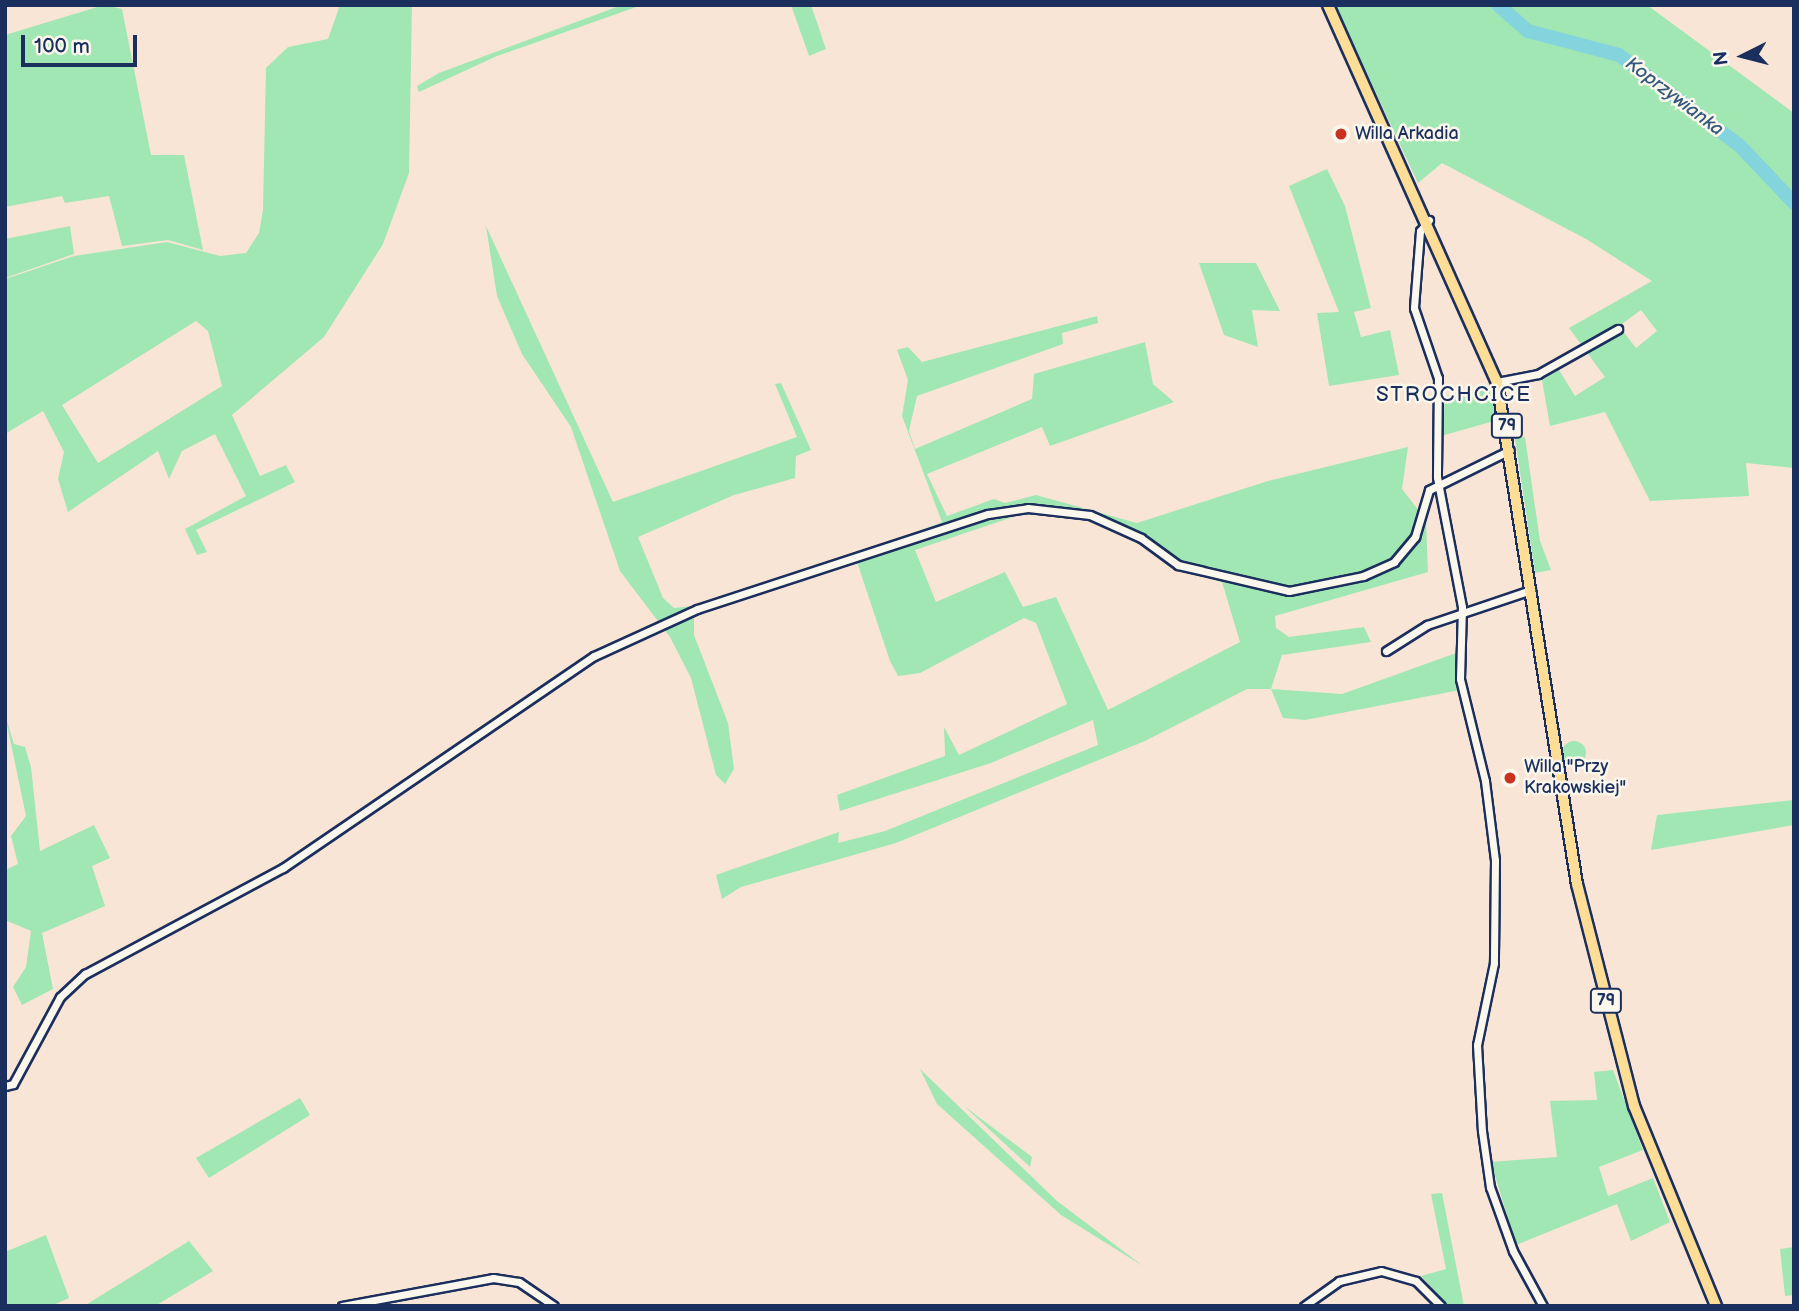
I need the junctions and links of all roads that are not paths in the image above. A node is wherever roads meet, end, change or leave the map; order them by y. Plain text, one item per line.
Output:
1 (1328, 5) edge
2 (1429, 219) junction
3 (1618, 329) dead end
4 (1497, 382) junction
5 (1510, 450) junction
6 (1438, 484) junction
7 (1531, 590) junction
8 (1462, 615) junction
9 (1386, 651) dead end
10 (5, 1086) edge
11 (342, 1306) edge
12 (554, 1306) edge
13 (1304, 1306) edge
14 (1441, 1306) edge
15 (1543, 1306) edge
16 (1716, 1306) edge

1 - 2 main road, 79
2 - 4 main road, 79
2 - 6 street
3 - 4 street
4 - 5 main road, 79
5 - 6 street
5 - 7 main road, 79
6 - 8 street
6 - 10 street
7 - 8 street
7 - 16 main road, 79
8 - 9 street
8 - 15 street
11 - 12 street
13 - 14 street

